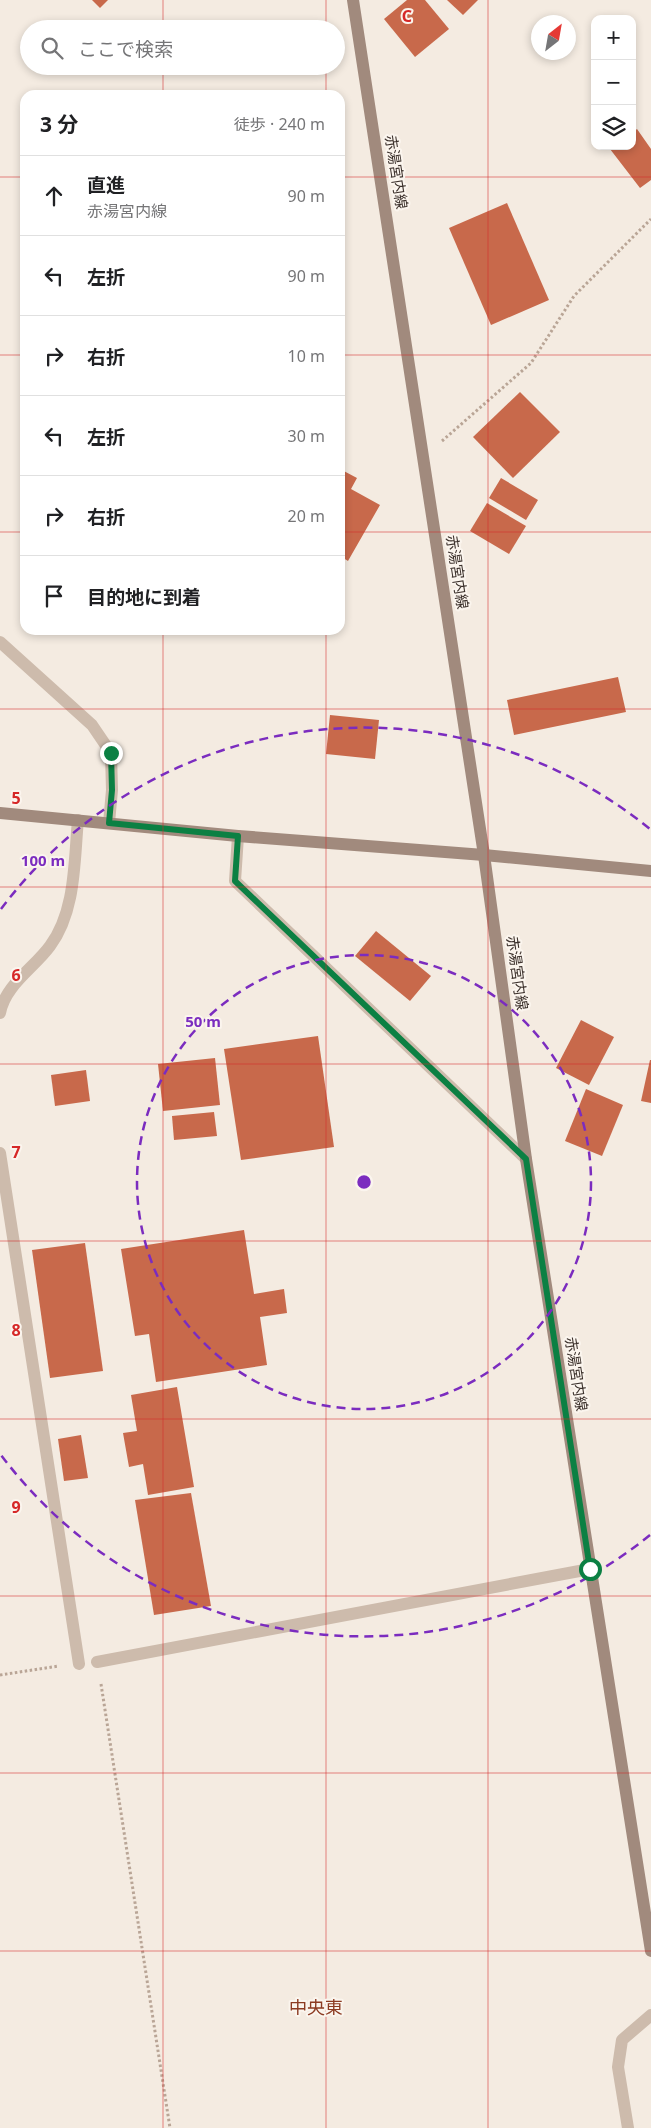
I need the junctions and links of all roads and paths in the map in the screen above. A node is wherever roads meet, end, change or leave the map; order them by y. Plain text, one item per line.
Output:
1 (353, 0) edge
2 (651, 219) edge
3 (423, 458) junction
4 (0, 642) edge
5 (0, 813) edge
6 (78, 820) junction
7 (109, 823) junction
8 (238, 836) junction
9 (484, 855) junction
10 (651, 871) edge
11 (0, 1013) edge
12 (0, 1153) edge
13 (526, 1159) junction
14 (590, 1569) junction
15 (97, 1662) joint
16 (79, 1664) joint
17 (0, 1675) edge
18 (651, 1951) edge
19 (651, 2015) edge
20 (170, 2128) edge
21 (628, 2128) edge

1 - 3 main road, 赤湯宮内線
2 - 3 path
3 - 9 main road, 赤湯宮内線
4 - 7 street
5 - 6 main road
6 - 7 main road
6 - 11 street
7 - 8 main road
8 - 9 main road
8 - 13 street
9 - 10 main road
9 - 13 main road, 赤湯宮内線
12 - 16 street
13 - 14 main road, 赤湯宮内線
14 - 15 street
14 - 18 main road, 赤湯宮内線
15 - 20 path
16 - 17 path
19 - 21 street

